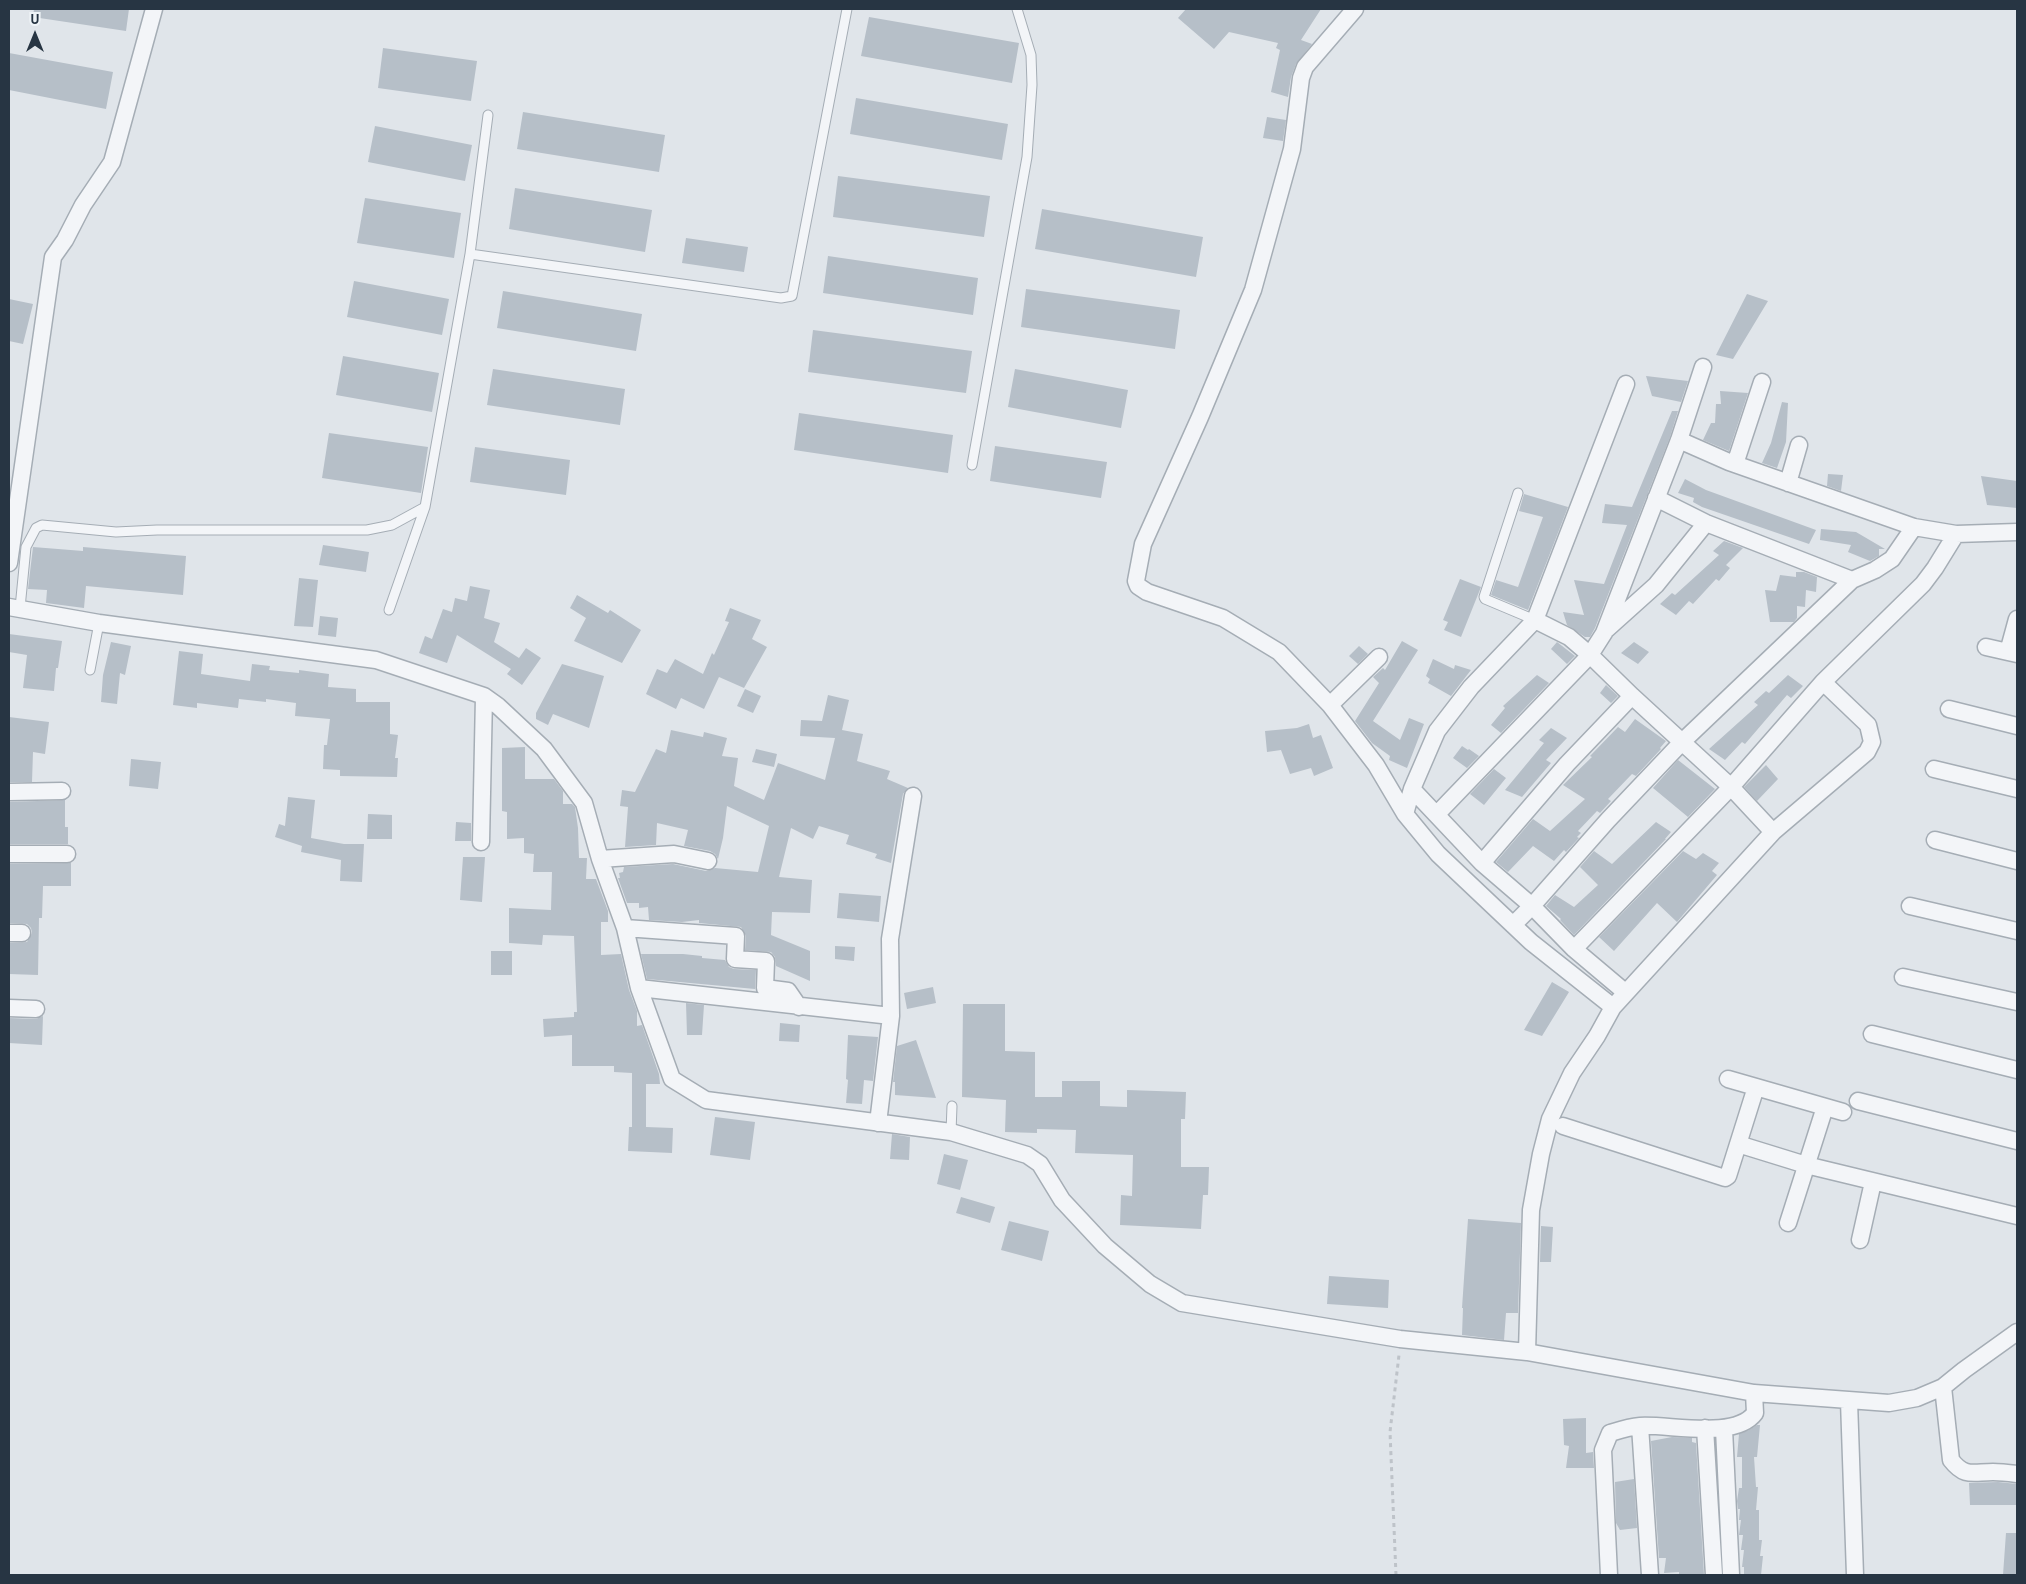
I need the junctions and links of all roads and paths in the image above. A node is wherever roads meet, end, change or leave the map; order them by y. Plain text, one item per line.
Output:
1 (154, 9) edge
2 (847, 9) edge
3 (1017, 9) edge
4 (1354, 9) edge
5 (488, 114) dead end
6 (470, 254) junction
7 (1703, 367) dead end
8 (1762, 382) dead end
9 (1626, 384) dead end
10 (1679, 440) junction
11 (1799, 445) dead end
12 (1735, 464) junction
13 (972, 465) dead end
14 (1788, 483) junction
15 (1518, 493) dead end
16 (1656, 498) junction
17 (425, 507) junction
18 (1706, 523) junction
19 (1914, 528) junction
20 (2017, 532) edge
21 (1956, 534) junction
22 (9, 563) edge
23 (1852, 580) junction
24 (14, 608) edge
25 (389, 610) dead end
26 (2017, 619) edge
27 (1536, 620) junction
28 (99, 623) junction
29 (1604, 633) junction
30 (1986, 647) dead end
31 (2013, 653) edge
32 (1590, 655) junction
33 (1379, 657) dead end
34 (90, 670) dead end
35 (1823, 682) junction
36 (484, 696) junction
37 (1632, 696) junction
38 (1330, 705) junction
39 (1949, 709) dead end
40 (2017, 726) edge
41 (1682, 742) junction
42 (1934, 769) dead end
43 (1731, 787) junction
44 (1412, 789) junction
45 (2017, 789) edge
46 (62, 791) dead end
47 (9, 792) edge
48 (912, 796) dead end
49 (1405, 814) junction
50 (1437, 814) junction
51 (1773, 832) junction
52 (1935, 840) dead end
53 (481, 842) dead end
54 (9, 854) edge
55 (66, 854) dead end
56 (600, 859) junction
57 (708, 861) dead end
58 (2017, 861) edge
59 (1482, 863) junction
60 (1532, 906) junction
61 (1910, 906) dead end
62 (1513, 925) junction
63 (625, 928) junction
64 (2017, 931) edge
65 (1574, 949) junction
66 (1903, 977) dead end
67 (639, 988) junction
68 (1625, 992) junction
69 (2017, 1002) edge
70 (799, 1007) junction
71 (1613, 1007) junction
72 (9, 1008) edge
73 (36, 1009) dead end
74 (891, 1016) junction
75 (1872, 1034) dead end
76 (2017, 1070) edge
77 (1728, 1079) dead end
78 (1756, 1087) junction
79 (1858, 1101) dead end
80 (952, 1106) dead end
81 (1826, 1107) junction
82 (1843, 1112) dead end
83 (878, 1123) junction
84 (1563, 1126) dead end
85 (951, 1132) junction
86 (2017, 1141) edge
87 (1738, 1144) junction
88 (1806, 1165) junction
89 (1873, 1182) junction
90 (2017, 1216) edge
91 (1788, 1223) dead end
92 (1860, 1240) dead end
93 (2017, 1332) edge
94 (1400, 1339) junction
95 (1527, 1352) junction
96 (1943, 1387) junction
97 (1754, 1393) junction
98 (1849, 1401) junction
99 (1640, 1426) junction
100 (1704, 1428) junction
101 (1724, 1429) junction
102 (2017, 1474) edge
103 (1396, 1575) edge
104 (1609, 1575) edge
105 (1650, 1575) edge
106 (1714, 1575) edge
107 (1731, 1575) edge
108 (1855, 1575) edge

1 - 22 street
2 - 6 lane
3 - 13 lane
4 - 38 street
5 - 6 lane
6 - 17 lane
7 - 10 street
8 - 12 street
9 - 27 street
10 - 12 street
10 - 16 street
11 - 14 street
12 - 14 street
14 - 19 street
15 - 27 lane
16 - 18 street
16 - 29 street
17 - 24 lane
17 - 25 lane
18 - 23 street
18 - 29 street
19 - 21 street
19 - 23 street
20 - 21 street
21 - 35 street
23 - 41 street
24 - 28 street
26 - 31 street
27 - 32 street
27 - 44 street
28 - 34 lane
28 - 36 street
29 - 32 street
30 - 31 street
32 - 37 street
32 - 50 street
33 - 38 street
35 - 43 street
35 - 51 street
36 - 53 street
36 - 56 street
37 - 41 street
37 - 59 street
38 - 49 street
39 - 40 street
41 - 43 street
41 - 60 street
42 - 45 street
43 - 51 street
43 - 65 street
44 - 49 street
44 - 50 street
46 - 47 street
48 - 74 street
49 - 62 street
50 - 59 street
51 - 68 street
52 - 58 street
54 - 55 street
56 - 57 street
56 - 63 street
59 - 60 street
60 - 62 street
60 - 65 street
61 - 64 street
62 - 71 street
63 - 67 street
63 - 70 street
65 - 68 street
66 - 69 street
67 - 70 street
67 - 83 street
68 - 71 street
70 - 74 street
71 - 95 street
72 - 73 street
74 - 83 street
75 - 76 street
77 - 78 street
78 - 81 street
78 - 87 street
79 - 86 street
80 - 85 lane
81 - 82 street
81 - 88 street
83 - 85 street
84 - 87 street
85 - 94 street
87 - 88 street
88 - 89 street
88 - 91 street
89 - 90 street
89 - 92 street
93 - 96 street
94 - 95 street
94 - 103 path
95 - 97 street
96 - 98 street
96 - 102 street
97 - 98 street
97 - 101 street
98 - 108 street
99 - 100 street
99 - 104 street
99 - 105 street
100 - 101 street
100 - 106 street
101 - 107 street

